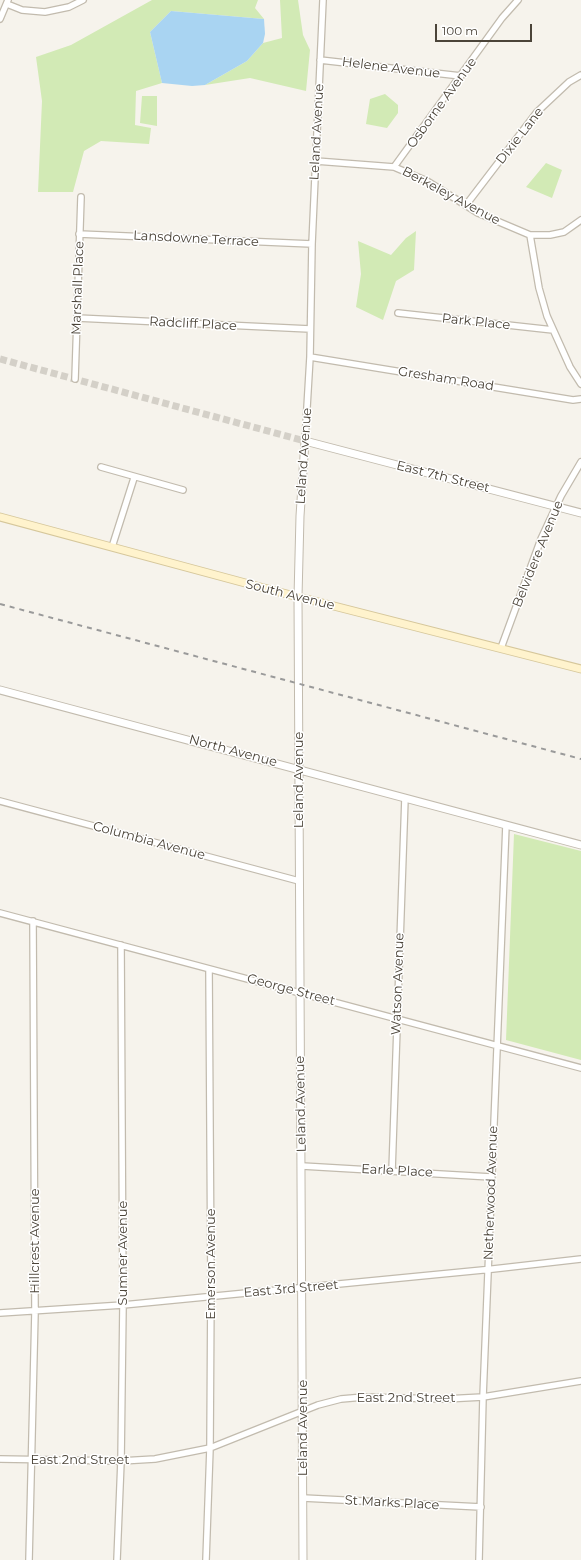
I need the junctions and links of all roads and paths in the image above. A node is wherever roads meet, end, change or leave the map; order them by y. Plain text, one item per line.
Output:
1 (84, 0) edge
2 (323, 0) edge
3 (518, 0) edge
4 (7, 2) edge
5 (0, 19) edge
6 (320, 60) junction
7 (581, 75) edge
8 (461, 76) junction
9 (316, 161) junction
10 (394, 167) junction
11 (80, 197) dead end
12 (466, 205) junction
13 (581, 220) edge
14 (79, 234) junction
15 (530, 235) junction
16 (312, 244) junction
17 (398, 314) dead end
18 (77, 318) junction
19 (310, 329) junction
20 (553, 330) junction
21 (310, 357) junction
22 (75, 378) dead end
23 (581, 384) edge
24 (581, 400) edge
25 (305, 442) junction
26 (581, 462) edge
27 (101, 467) dead end
28 (134, 478) junction
29 (183, 490) dead end
30 (557, 506) junction
31 (581, 513) edge
32 (0, 517) edge
33 (112, 548) junction
34 (298, 597) junction
35 (501, 648) junction
36 (581, 669) edge
37 (0, 690) edge
38 (299, 768) junction
39 (405, 798) junction
40 (0, 801) edge
41 (506, 825) junction
42 (581, 845) edge
43 (299, 881) junction
44 (0, 913) edge
45 (33, 921) junction
46 (121, 945) junction
47 (209, 969) junction
48 (299, 993) junction
49 (397, 1019) junction
50 (498, 1047) junction
51 (581, 1068) edge
52 (302, 1166) junction
53 (392, 1171) junction
54 (491, 1177) junction
55 (581, 1259) edge
56 (488, 1270) junction
57 (302, 1288) junction
58 (211, 1296) junction
59 (123, 1305) junction
60 (35, 1312) junction
61 (0, 1313) edge
62 (581, 1381) edge
63 (483, 1398) junction
64 (302, 1411) junction
65 (210, 1448) junction
66 (0, 1459) edge
67 (33, 1460) junction
68 (121, 1461) junction
69 (303, 1498) junction
70 (481, 1507) junction
71 (30, 1560) edge
72 (117, 1560) edge
73 (206, 1560) edge
74 (303, 1560) edge
75 (479, 1560) edge

1 - 4 street
2 - 6 street, Leland Avenue
3 - 8 street, Osborne Avenue
4 - 5 street
6 - 8 street, Helene Avenue
6 - 9 street, Leland Avenue
7 - 12 street, Dixie Lane
8 - 10 street, Osborne Avenue
9 - 10 street, Berkeley Avenue
9 - 16 street, Leland Avenue
10 - 12 street, Berkeley Avenue
11 - 14 street, Marshall Place
12 - 15 street, Berkeley Avenue
13 - 15 street, Berkeley Avenue
14 - 16 street, Lansdowne Terrace
14 - 18 street, Marshall Place
15 - 20 street
16 - 19 street, Leland Avenue
17 - 20 street, Park Place
18 - 19 street, Radcliff Place
18 - 22 street, Marshall Place
19 - 21 street, Leland Avenue
20 - 23 street
21 - 24 street, Gresham Road
21 - 25 street, Leland Avenue
25 - 30 street, East 7th Street
25 - 34 street, Leland Avenue
26 - 30 street, Belvidere Avenue
27 - 28 street
28 - 29 street
28 - 33 street
30 - 31 street, East 7th Street
30 - 35 street, Belvidere Avenue
32 - 33 main road, South Avenue
33 - 34 main road, South Avenue
34 - 35 main road, South Avenue
34 - 38 street, Leland Avenue
35 - 36 main road, South Avenue
37 - 38 street, North Avenue
38 - 39 street, North Avenue
38 - 43 street, Leland Avenue
39 - 41 street, North Avenue
39 - 49 street, Watson Avenue
40 - 43 street, Columbia Avenue
41 - 42 street, North Avenue
41 - 50 street, Netherwood Avenue
43 - 48 street, Leland Avenue
44 - 45 street, George Street
45 - 46 street, George Street
45 - 60 street, Hillcrest Avenue
46 - 47 street, George Street
46 - 59 street, Sumner Avenue
47 - 48 street, George Street
47 - 58 street, Emerson Avenue
48 - 49 street, George Street
48 - 52 street, Leland Avenue
49 - 50 street, George Street
49 - 53 street, Watson Avenue
50 - 51 street, George Street
50 - 54 street, Netherwood Avenue
52 - 53 street, Earle Place
52 - 57 street, Leland Avenue
53 - 54 street, Earle Place
54 - 56 street, Netherwood Avenue
55 - 56 street, East 3rd Street
56 - 57 street, East 3rd Street
56 - 63 street, Netherwood Avenue
57 - 58 street, East 3rd Street
57 - 64 street, Leland Avenue
58 - 59 street, East 3rd Street
58 - 65 street, Emerson Avenue
59 - 60 street, East 3rd Street
59 - 68 street, Sumner Avenue
60 - 61 street, East 3rd Street
60 - 67 street, Hillcrest Avenue
62 - 63 street, East 2nd Street
63 - 64 street, East 2nd Street
63 - 70 street, Netherwood Avenue
64 - 65 street, East 2nd Street
64 - 69 street, Leland Avenue
65 - 68 street, East 2nd Street
65 - 73 street, Emerson Avenue
66 - 67 street, East 2nd Street
67 - 68 street, East 2nd Street
67 - 71 street, Hillcrest Avenue
68 - 72 street, Sumner Avenue
69 - 70 street, St Marks Place
69 - 74 street, Leland Avenue
70 - 75 street, Netherwood Avenue

